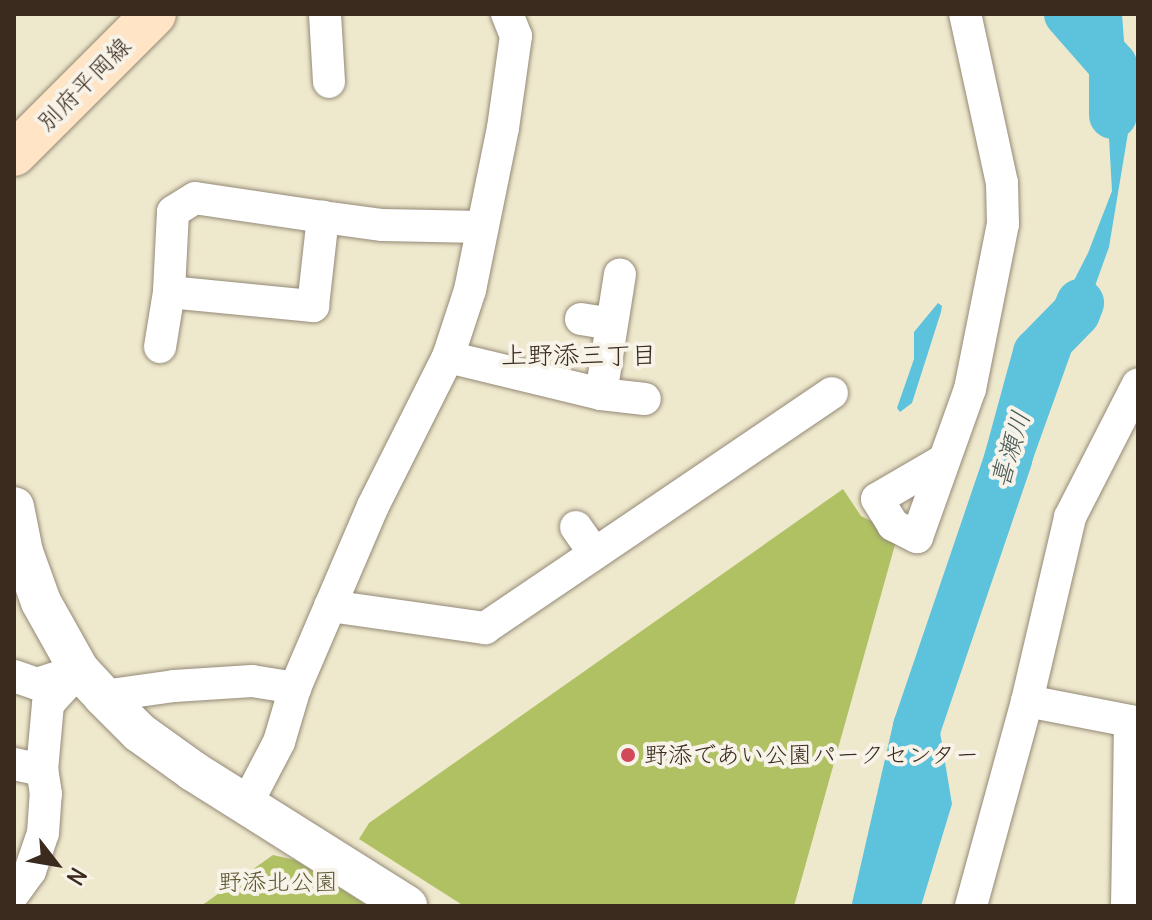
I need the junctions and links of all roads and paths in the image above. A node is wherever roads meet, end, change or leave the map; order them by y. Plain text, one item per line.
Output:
1 (154, 14) edge
2 (507, 14) edge
3 (965, 14) edge
4 (317, 25) edge
5 (329, 82) dead end
6 (14, 154) edge
7 (323, 217) junction
8 (482, 227) junction
9 (620, 274) dead end
10 (169, 292) junction
11 (160, 347) dead end
12 (448, 357) junction
13 (1138, 384) edge
14 (832, 393) dead end
15 (601, 394) junction
16 (645, 399) dead end
17 (942, 461) dead end
18 (14, 507) edge
19 (576, 527) dead end
20 (594, 553) junction
21 (330, 606) junction
22 (14, 676) edge
23 (91, 683) junction
24 (295, 688) junction
25 (1027, 701) junction
26 (28, 767) edge
27 (1134, 783) edge
28 (246, 805) junction
29 (1133, 857) edge
30 (14, 893) edge
31 (407, 906) edge
32 (971, 906) edge
33 (1127, 906) edge

1 - 6 main road, 別府平岡線
2 - 8 street
3 - 17 street
4 - 5 street
7 - 8 street
7 - 10 street
7 - 10 street
8 - 12 street
9 - 15 street
10 - 11 street
12 - 15 street
12 - 21 street
13 - 25 street
14 - 20 street
15 - 16 street
18 - 23 street
19 - 20 street
20 - 21 street
21 - 24 street
22 - 23 street
23 - 24 street
23 - 26 street
23 - 28 street
24 - 28 street
25 - 27 street
25 - 32 street
26 - 30 street
27 - 29 street
28 - 31 street
29 - 33 street

